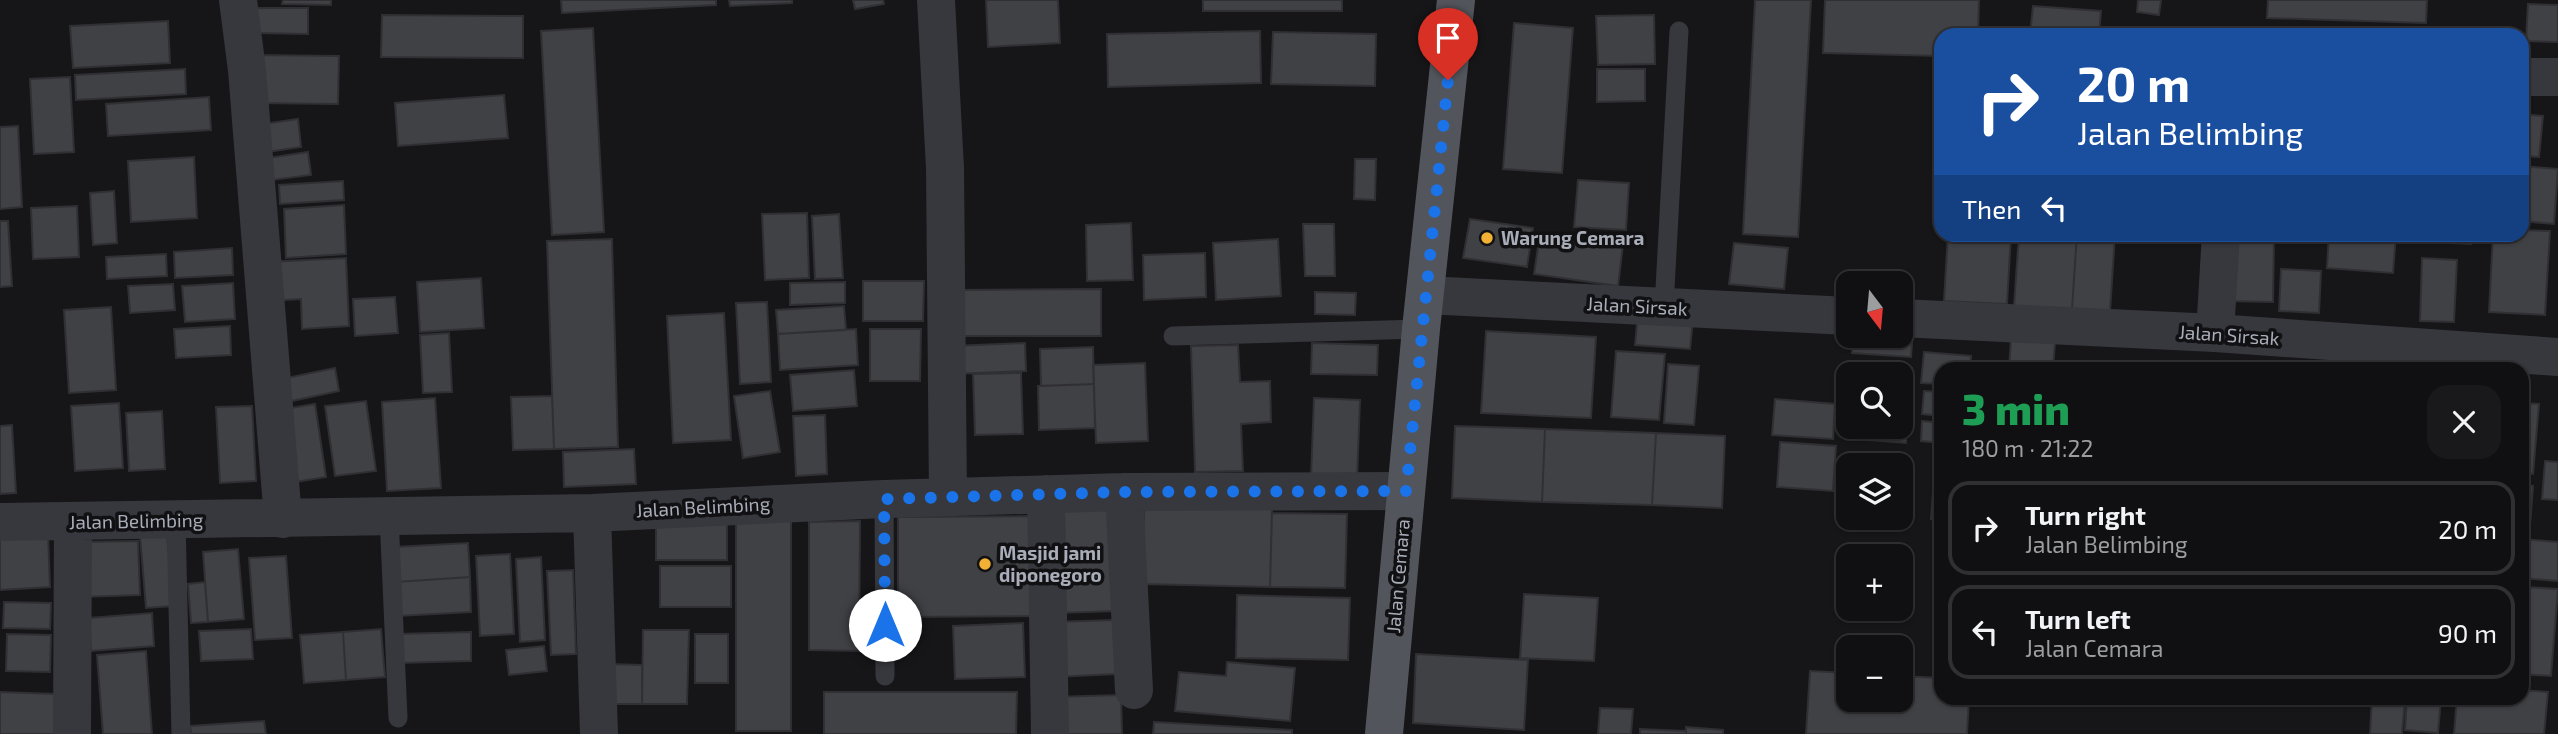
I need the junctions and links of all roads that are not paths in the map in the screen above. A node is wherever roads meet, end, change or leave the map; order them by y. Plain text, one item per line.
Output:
1 (237, 0) edge
2 (936, 0) edge
3 (1456, 0) edge
4 (1679, 31) dead end
5 (2529, 77) edge
6 (2558, 77) edge
7 (2221, 242) edge
8 (1664, 307) junction
9 (1423, 312) junction
10 (1836, 315) edge
11 (1913, 319) edge
12 (2215, 333) junction
13 (1173, 336) dead end
14 (2558, 357) edge
15 (1406, 491) junction
16 (1124, 492) junction
17 (1046, 494) junction
18 (948, 497) junction
19 (884, 499) junction
20 (592, 513) junction
21 (389, 516) junction
22 (283, 519) junction
23 (176, 520) junction
24 (0, 522) edge
25 (74, 522) junction
26 (885, 676) dead end
27 (1134, 690) dead end
28 (398, 718) dead end
29 (72, 734) edge
30 (181, 734) edge
31 (599, 734) edge
32 (1050, 734) edge
33 (1384, 734) edge

1 - 22 street
2 - 18 street
3 - 9 main road, Jalan Cemara
4 - 8 lane
5 - 6 street
7 - 12 street
8 - 9 street, Jalan Sirsak
8 - 10 street, Jalan Sirsak
9 - 13 lane
9 - 15 main road, Jalan Cemara
11 - 12 street, Jalan Sirsak
12 - 14 street, Jalan Sirsak
15 - 16 street, Jalan Belimbing
15 - 33 main road, Jalan Cemara
16 - 17 street, Jalan Belimbing
16 - 27 street
17 - 18 street, Jalan Belimbing
17 - 32 street
18 - 19 street, Jalan Belimbing
19 - 20 street, Jalan Belimbing
19 - 26 lane
20 - 21 street, Jalan Belimbing
20 - 31 street
21 - 22 street, Jalan Belimbing
21 - 28 lane
22 - 23 street, Jalan Belimbing
23 - 25 street, Jalan Belimbing
23 - 30 lane
24 - 25 street, Jalan Belimbing
25 - 29 street

